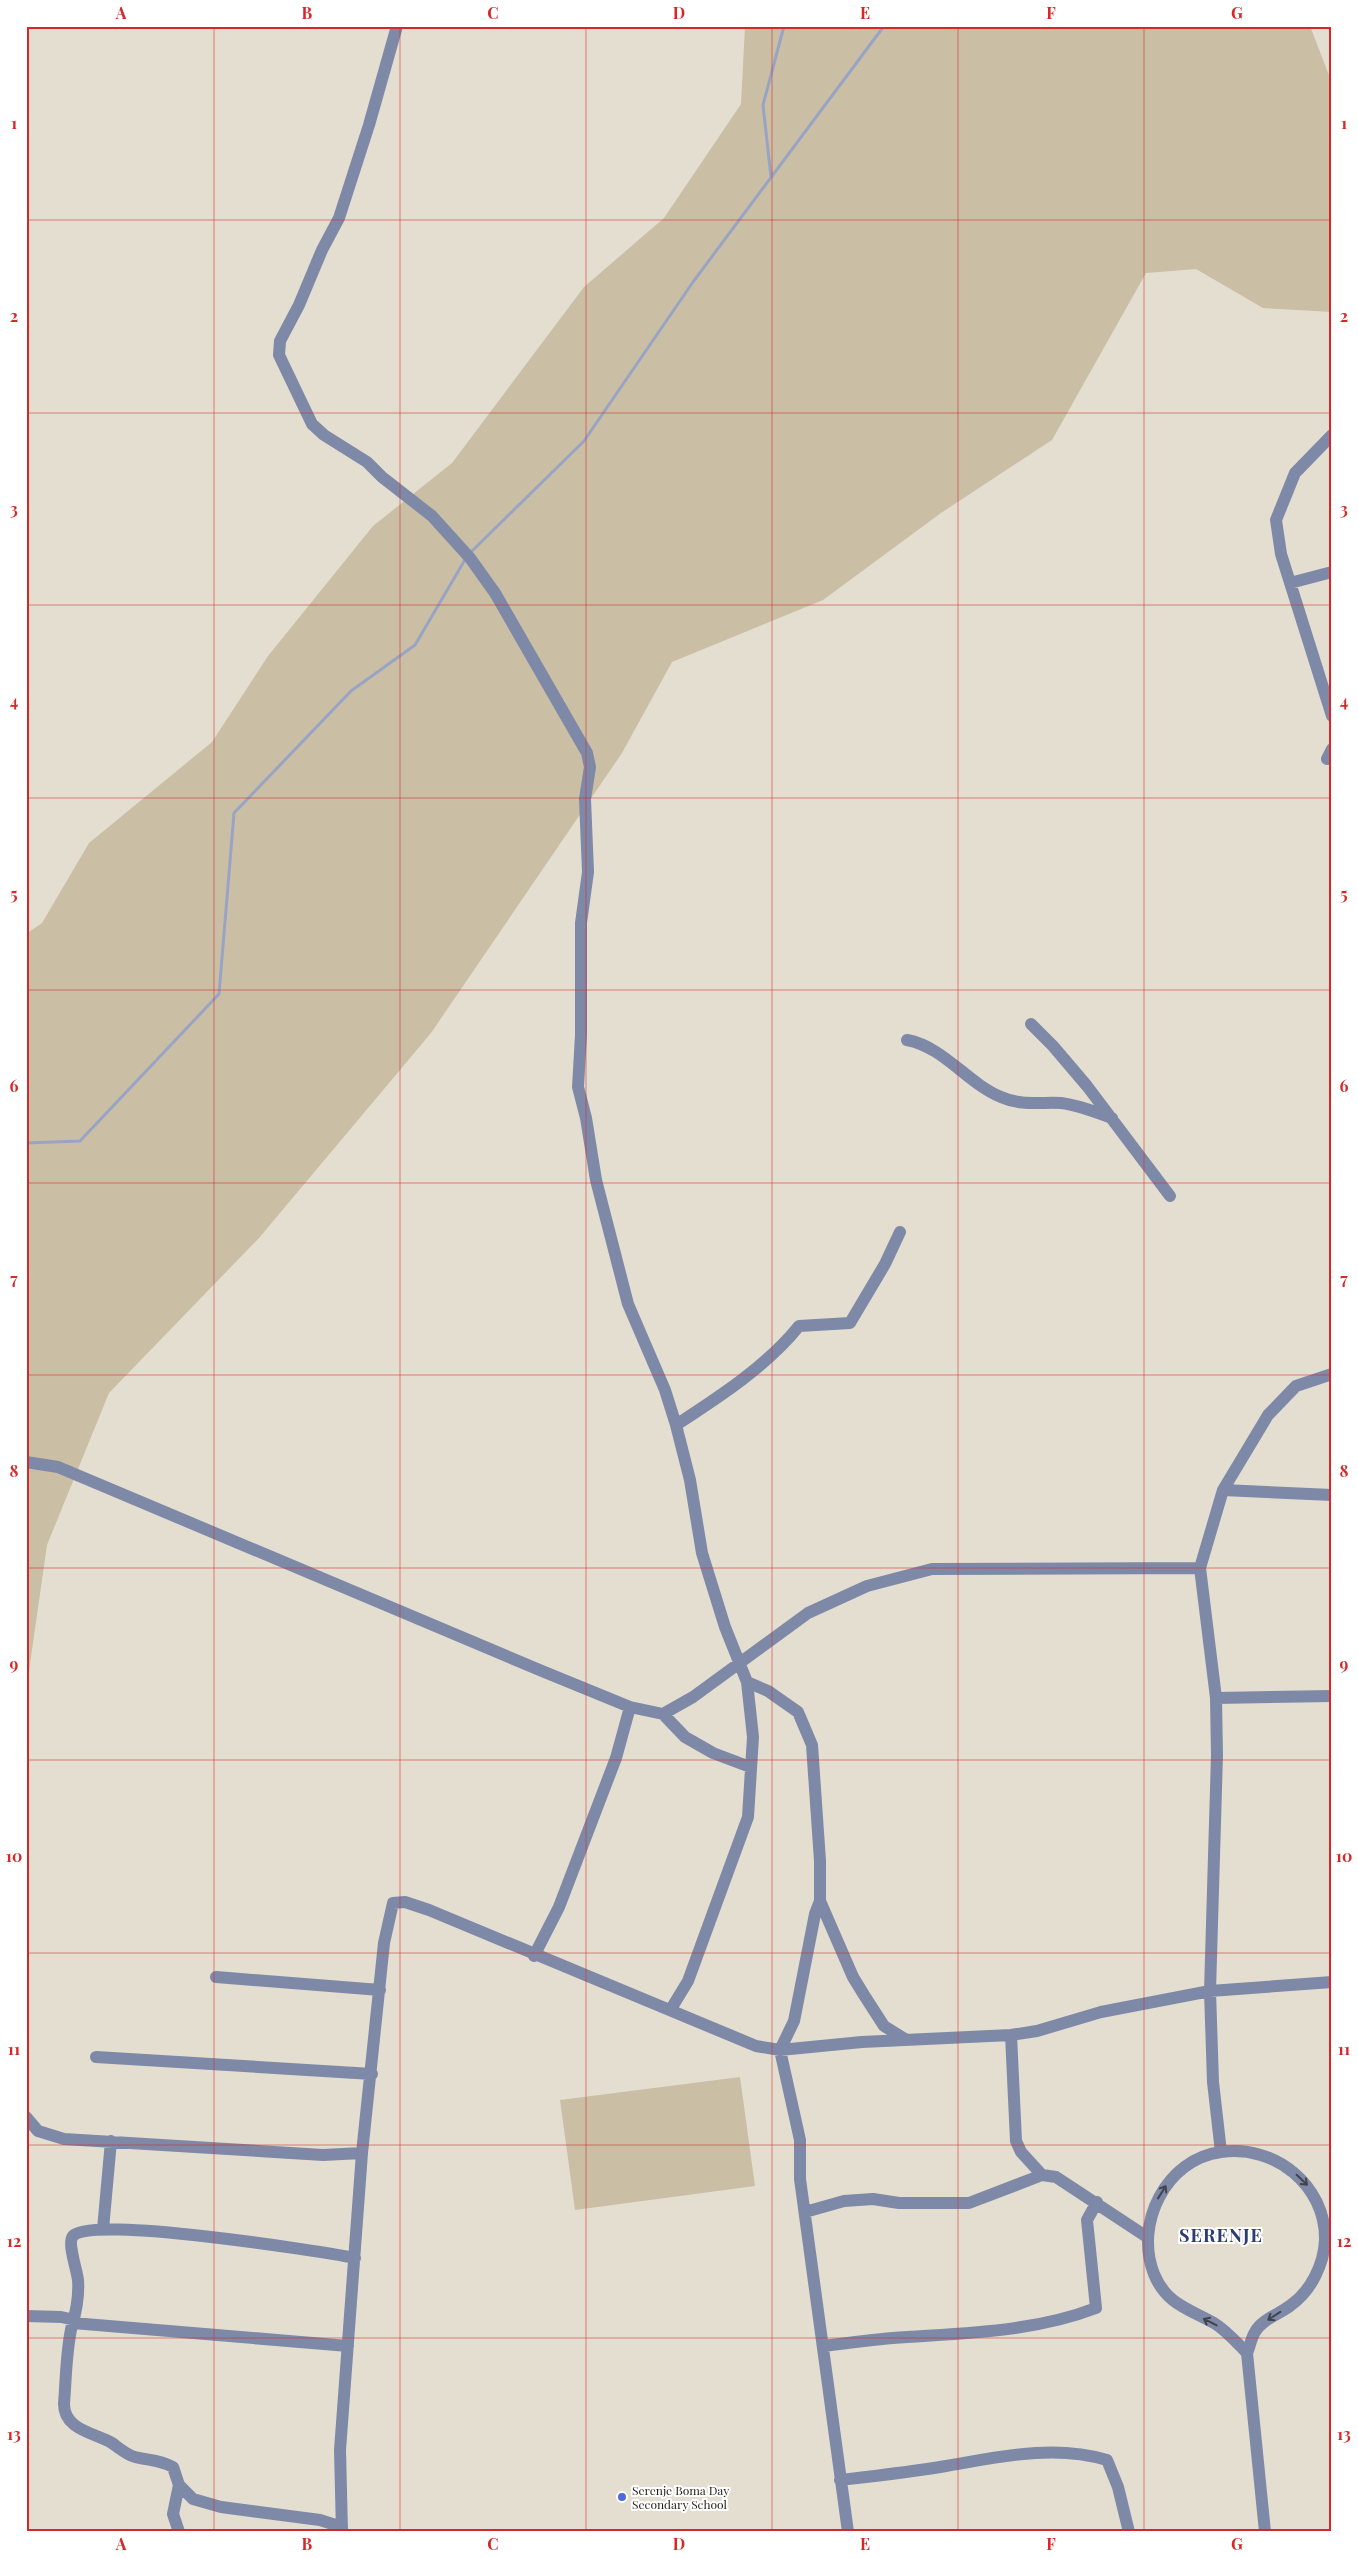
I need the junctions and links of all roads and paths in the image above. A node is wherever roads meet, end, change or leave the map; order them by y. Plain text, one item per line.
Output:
1 (397, 26) edge
2 (1332, 435) edge
3 (1332, 572) edge
4 (1290, 583) junction
5 (1332, 716) edge
6 (1031, 1024) dead end
7 (907, 1040) dead end
8 (1112, 1118) junction
9 (1170, 1196) dead end
10 (900, 1232) dead end
11 (1332, 1374) edge
12 (676, 1425) junction
13 (26, 1462) edge
14 (1223, 1490) junction
15 (1332, 1496) edge
16 (1200, 1568) junction
17 (738, 1664) junction
18 (747, 1682) junction
19 (1332, 1696) edge
20 (1216, 1698) junction
21 (630, 1707) junction
22 (663, 1714) junction
23 (750, 1767) junction
24 (820, 1901) junction
25 (534, 1956) junction
26 (216, 1977) dead end
27 (1332, 1982) edge
28 (380, 1990) junction
29 (1210, 1991) junction
30 (672, 2009) junction
31 (1011, 2035) junction
32 (905, 2039) junction
33 (780, 2050) junction
34 (96, 2057) dead end
35 (372, 2074) junction
36 (26, 2117) edge
37 (111, 2141) junction
38 (362, 2152) junction
39 (1221, 2152) junction
40 (1042, 2175) junction
41 (1097, 2202) junction
42 (805, 2212) junction
43 (103, 2229) junction
44 (1147, 2236) junction
45 (1328, 2239) edge
46 (355, 2258) junction
47 (26, 2316) edge
48 (74, 2322) junction
49 (348, 2346) junction
50 (824, 2346) junction
51 (1247, 2353) junction
52 (840, 2480) junction
53 (179, 2485) junction
54 (342, 2529) edge
55 (179, 2532) edge
56 (848, 2532) edge
57 (1129, 2532) edge
58 (1265, 2532) edge

1 - 12 street
2 - 4 street
3 - 4 street
4 - 5 street
6 - 8 street
7 - 8 street
8 - 9 street
10 - 12 street
11 - 14 street
12 - 17 street
13 - 21 street
14 - 15 street
14 - 16 street
16 - 17 street
16 - 20 street
17 - 18 street
17 - 22 street
18 - 23 street
18 - 24 street
19 - 20 street
20 - 29 street
21 - 22 street
21 - 25 street
22 - 23 street
23 - 30 street
24 - 32 street
24 - 33 street
25 - 28 street
25 - 30 street
26 - 28 street
27 - 29 street
28 - 35 street
29 - 31 street
29 - 39 street
30 - 33 street
31 - 32 street
31 - 40 street
32 - 33 street
33 - 42 street
34 - 35 street
35 - 38 street
36 - 37 street
37 - 38 street
37 - 43 street
38 - 46 street
44 -> 39 street
39 -> 45 street
40 - 41 street
40 - 42 street
41 - 44 street
41 - 50 street
42 - 50 street
43 - 46 street
43 - 48 street
51 -> 44 street
45 -> 51 street
46 - 49 street
47 - 48 street
48 - 49 street
48 - 53 street
49 - 54 street
50 - 52 street
51 - 58 street
52 - 56 street
52 - 57 street
53 - 54 street
53 - 55 street

